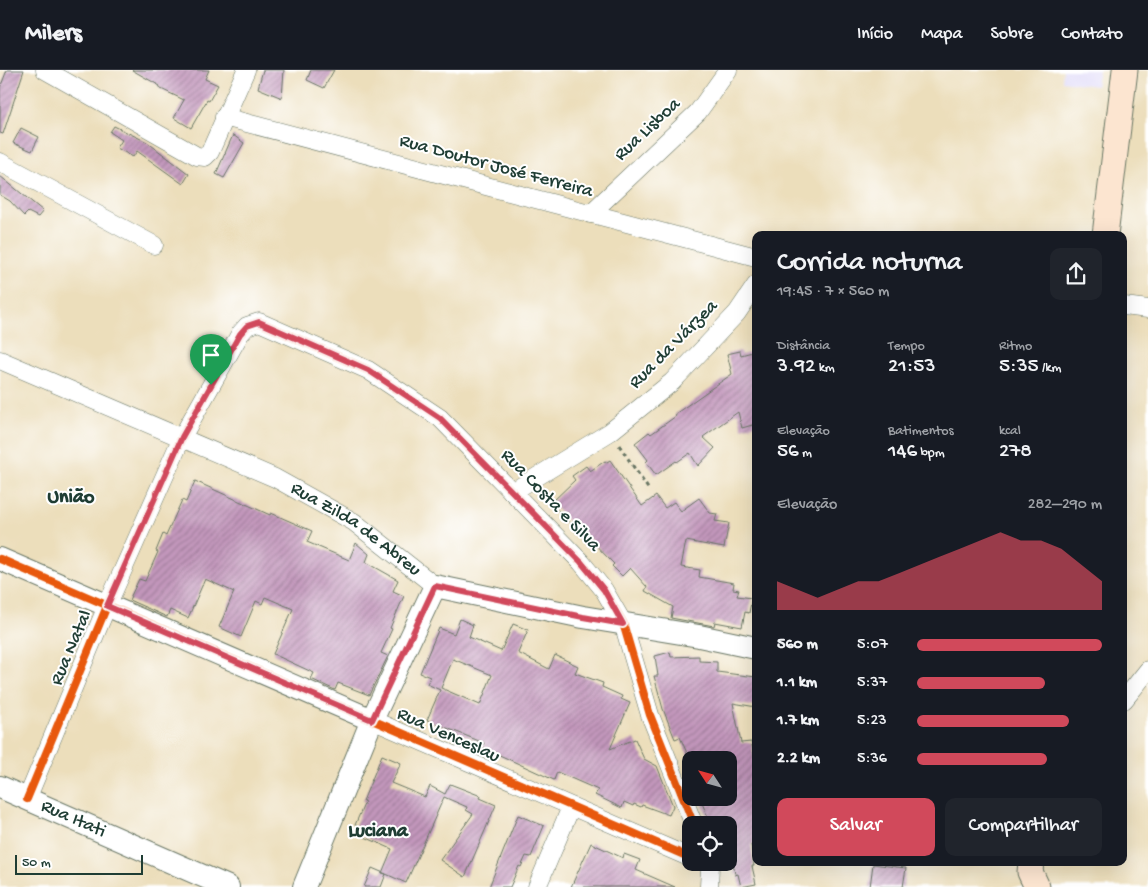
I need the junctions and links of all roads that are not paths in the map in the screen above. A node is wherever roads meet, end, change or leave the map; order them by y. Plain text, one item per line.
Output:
1 (45, 70) edge
2 (246, 70) edge
3 (728, 70) edge
4 (1125, 70) edge
5 (224, 117) junction
6 (0, 162) edge
7 (590, 214) junction
8 (1105, 231) edge
9 (154, 245) dead end
10 (752, 257) edge
11 (752, 295) edge
12 (1127, 306) edge
13 (1148, 309) edge
14 (247, 326) joint
15 (0, 360) edge
16 (182, 437) junction
17 (512, 492) junction
18 (0, 559) edge
19 (435, 586) junction
20 (107, 606) junction
21 (623, 624) junction
22 (752, 647) edge
23 (1148, 670) edge
24 (1127, 696) edge
25 (372, 720) junction
26 (0, 788) edge
27 (26, 799) junction
28 (571, 807) junction
29 (690, 816) edge
30 (682, 854) edge
31 (708, 871) edge
32 (228, 887) edge
33 (304, 887) edge
34 (537, 887) edge
35 (709, 887) edge

1 - 5 street
2 - 5 street
3 - 7 street, Rua Lisboa
4 - 8 main road
5 - 7 street, Rua Doutor José Ferreira
6 - 9 street
7 - 10 street, Rua Doutor José Ferreira
11 - 17 street, Rua da Várzea
12 - 13 street
14 - 16 street, Rua Natal
14 - 17 street, Rua Costa e Silva
15 - 16 street, Rua Zilda de Abreu
16 - 19 street, Rua Zilda de Abreu
16 - 20 street, Rua Natal
17 - 21 street, Rua Costa e Silva
18 - 20 street, Rua Venceslau
19 - 21 street, Rua Zilda de Abreu
19 - 25 street
20 - 25 street, Rua Venceslau
20 - 27 street, Rua Natal
21 - 22 street, Rua Zilda de Abreu
21 - 29 street, Rua Costa e Silva
23 - 24 street
25 - 28 street, Rua Venceslau
25 - 33 street
26 - 27 street, Rua Itati
27 - 32 street, Rua Itati
28 - 30 street, Rua Venceslau
28 - 34 street
31 - 35 street

